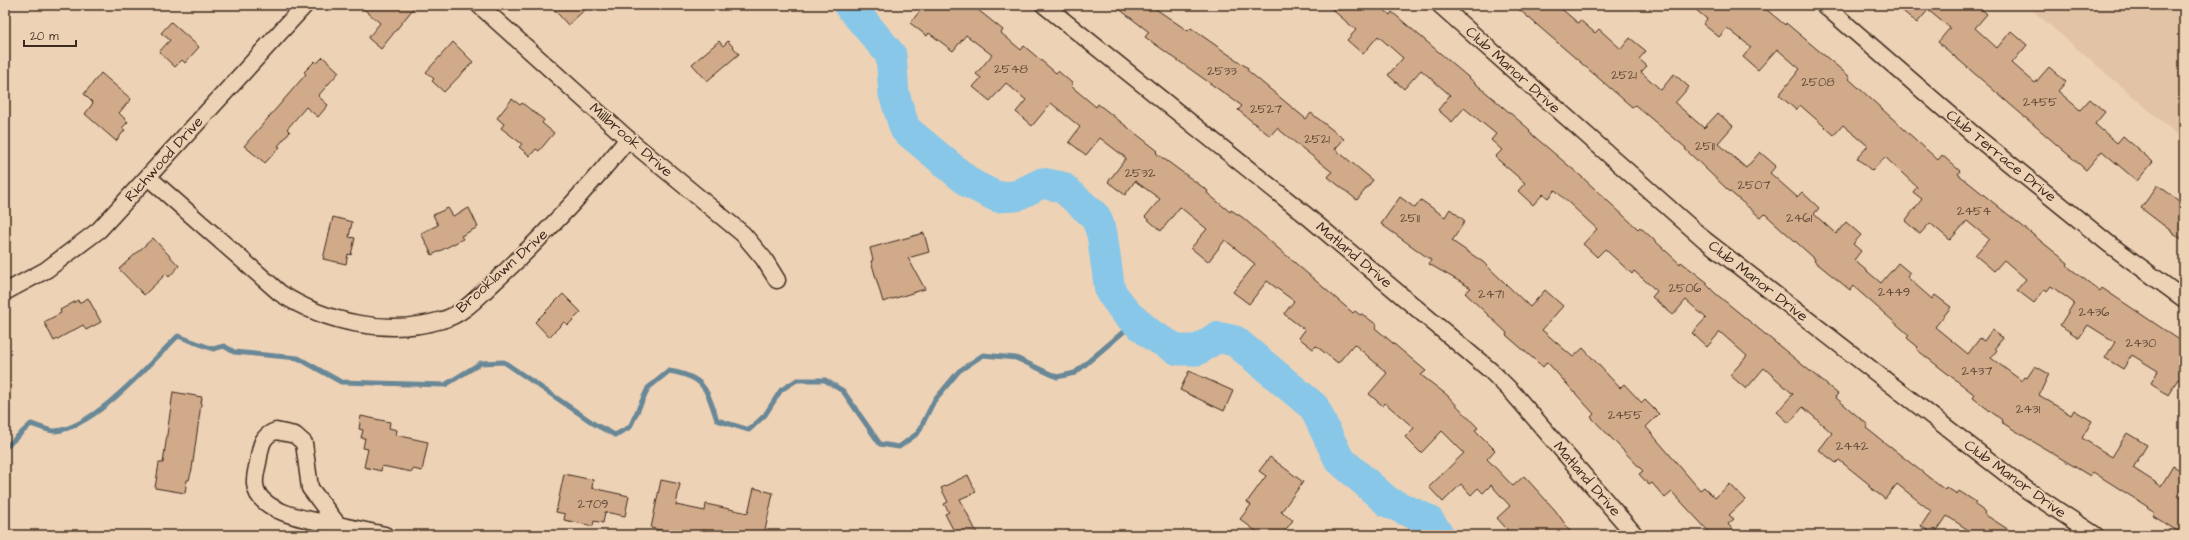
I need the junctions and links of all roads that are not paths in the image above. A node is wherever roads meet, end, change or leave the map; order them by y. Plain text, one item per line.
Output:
1 (305, 5) edge
2 (479, 5) edge
3 (1044, 5) edge
4 (1440, 5) edge
5 (1824, 5) edge
6 (628, 139) junction
7 (148, 177) junction
8 (777, 280) dead end
9 (5, 292) edge
10 (2184, 299) edge
11 (338, 526) junction
12 (385, 535) edge
13 (1635, 535) edge
14 (2095, 535) edge

1 - 7 street, Richwood Drive
2 - 6 street, Millbrook Drive
3 - 13 street, Matland Drive
4 - 14 street, Club Manor Drive
5 - 10 street, Club Terrace Drive
6 - 7 street, Brooklawn Drive
6 - 8 street, Millbrook Drive
7 - 9 street, Richwood Drive
11 - 11 street
11 - 12 street

